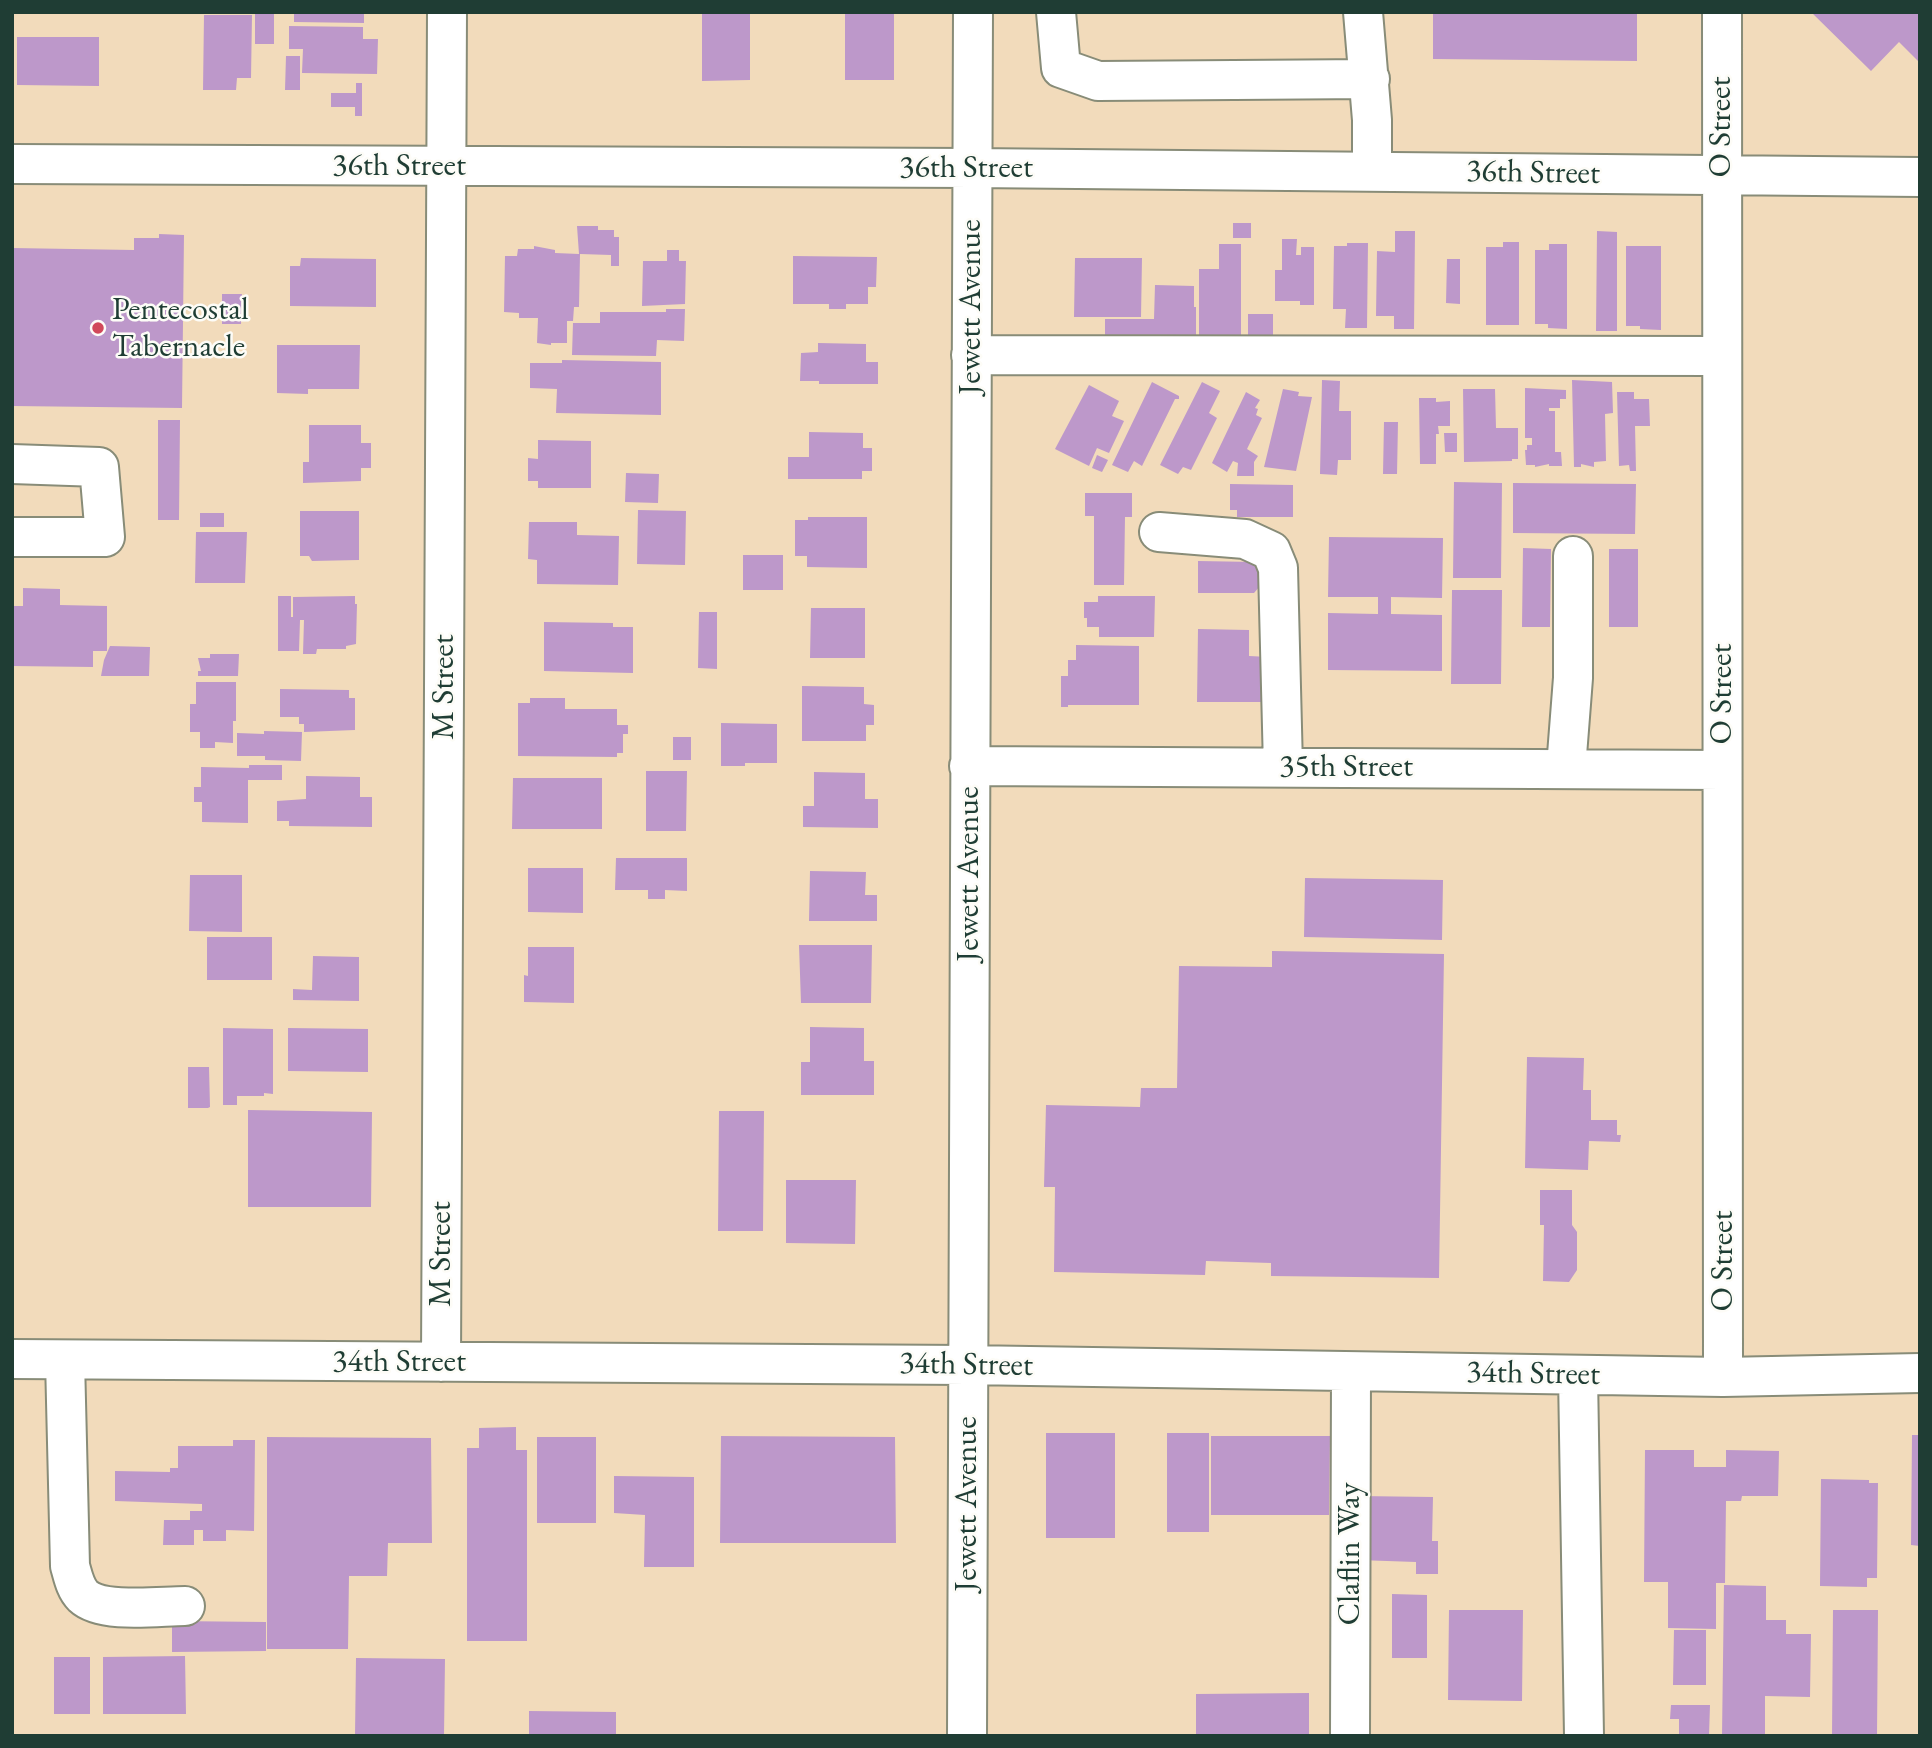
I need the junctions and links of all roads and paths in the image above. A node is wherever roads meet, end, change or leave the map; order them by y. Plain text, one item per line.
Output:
1 (447, 12) edge
2 (973, 12) edge
3 (1056, 12) edge
4 (1363, 12) edge
5 (1722, 12) edge
6 (1370, 79) junction
7 (12, 164) edge
8 (446, 166) junction
9 (972, 168) junction
10 (1372, 172) junction
11 (1721, 175) junction
12 (1920, 177) edge
13 (971, 355) junction
14 (1721, 356) junction
15 (12, 464) edge
16 (1159, 532) dead end
17 (12, 537) edge
18 (1573, 556) dead end
19 (970, 766) junction
20 (1283, 767) junction
21 (1566, 768) junction
22 (1722, 770) junction
23 (12, 1359) edge
24 (65, 1360) junction
25 (441, 1362) junction
26 (967, 1365) junction
27 (1351, 1372) junction
28 (1920, 1373) edge
29 (1578, 1375) junction
30 (1723, 1377) junction
31 (185, 1606) dead end
32 (967, 1736) edge
33 (1350, 1736) edge
34 (1584, 1736) edge

1 - 8 street, M Street
2 - 9 street, Jewett Avenue
3 - 6 street
4 - 6 street
5 - 11 street, O Street
6 - 10 street
7 - 8 street, 36th Street
8 - 9 street, 36th Street
8 - 25 street, M Street
9 - 10 street, 36th Street
9 - 13 street, Jewett Avenue
10 - 11 street, 36th Street
11 - 12 street, 36th Street
11 - 14 street, O Street
13 - 14 street
13 - 19 street, Jewett Avenue
14 - 22 street, O Street
15 - 17 street
16 - 20 street
18 - 21 street
19 - 20 street, 35th Street
19 - 26 street, Jewett Avenue
20 - 21 street, 35th Street
21 - 22 street, 35th Street
22 - 30 street, O Street
23 - 24 street, 34th Street
24 - 25 street, 34th Street
24 - 31 street
25 - 26 street, 34th Street
26 - 27 street, 34th Street
26 - 32 street, Jewett Avenue
27 - 29 street, 34th Street
27 - 33 street, Claflin Way
28 - 30 street, 34th Street
29 - 30 street, 34th Street
29 - 34 street

